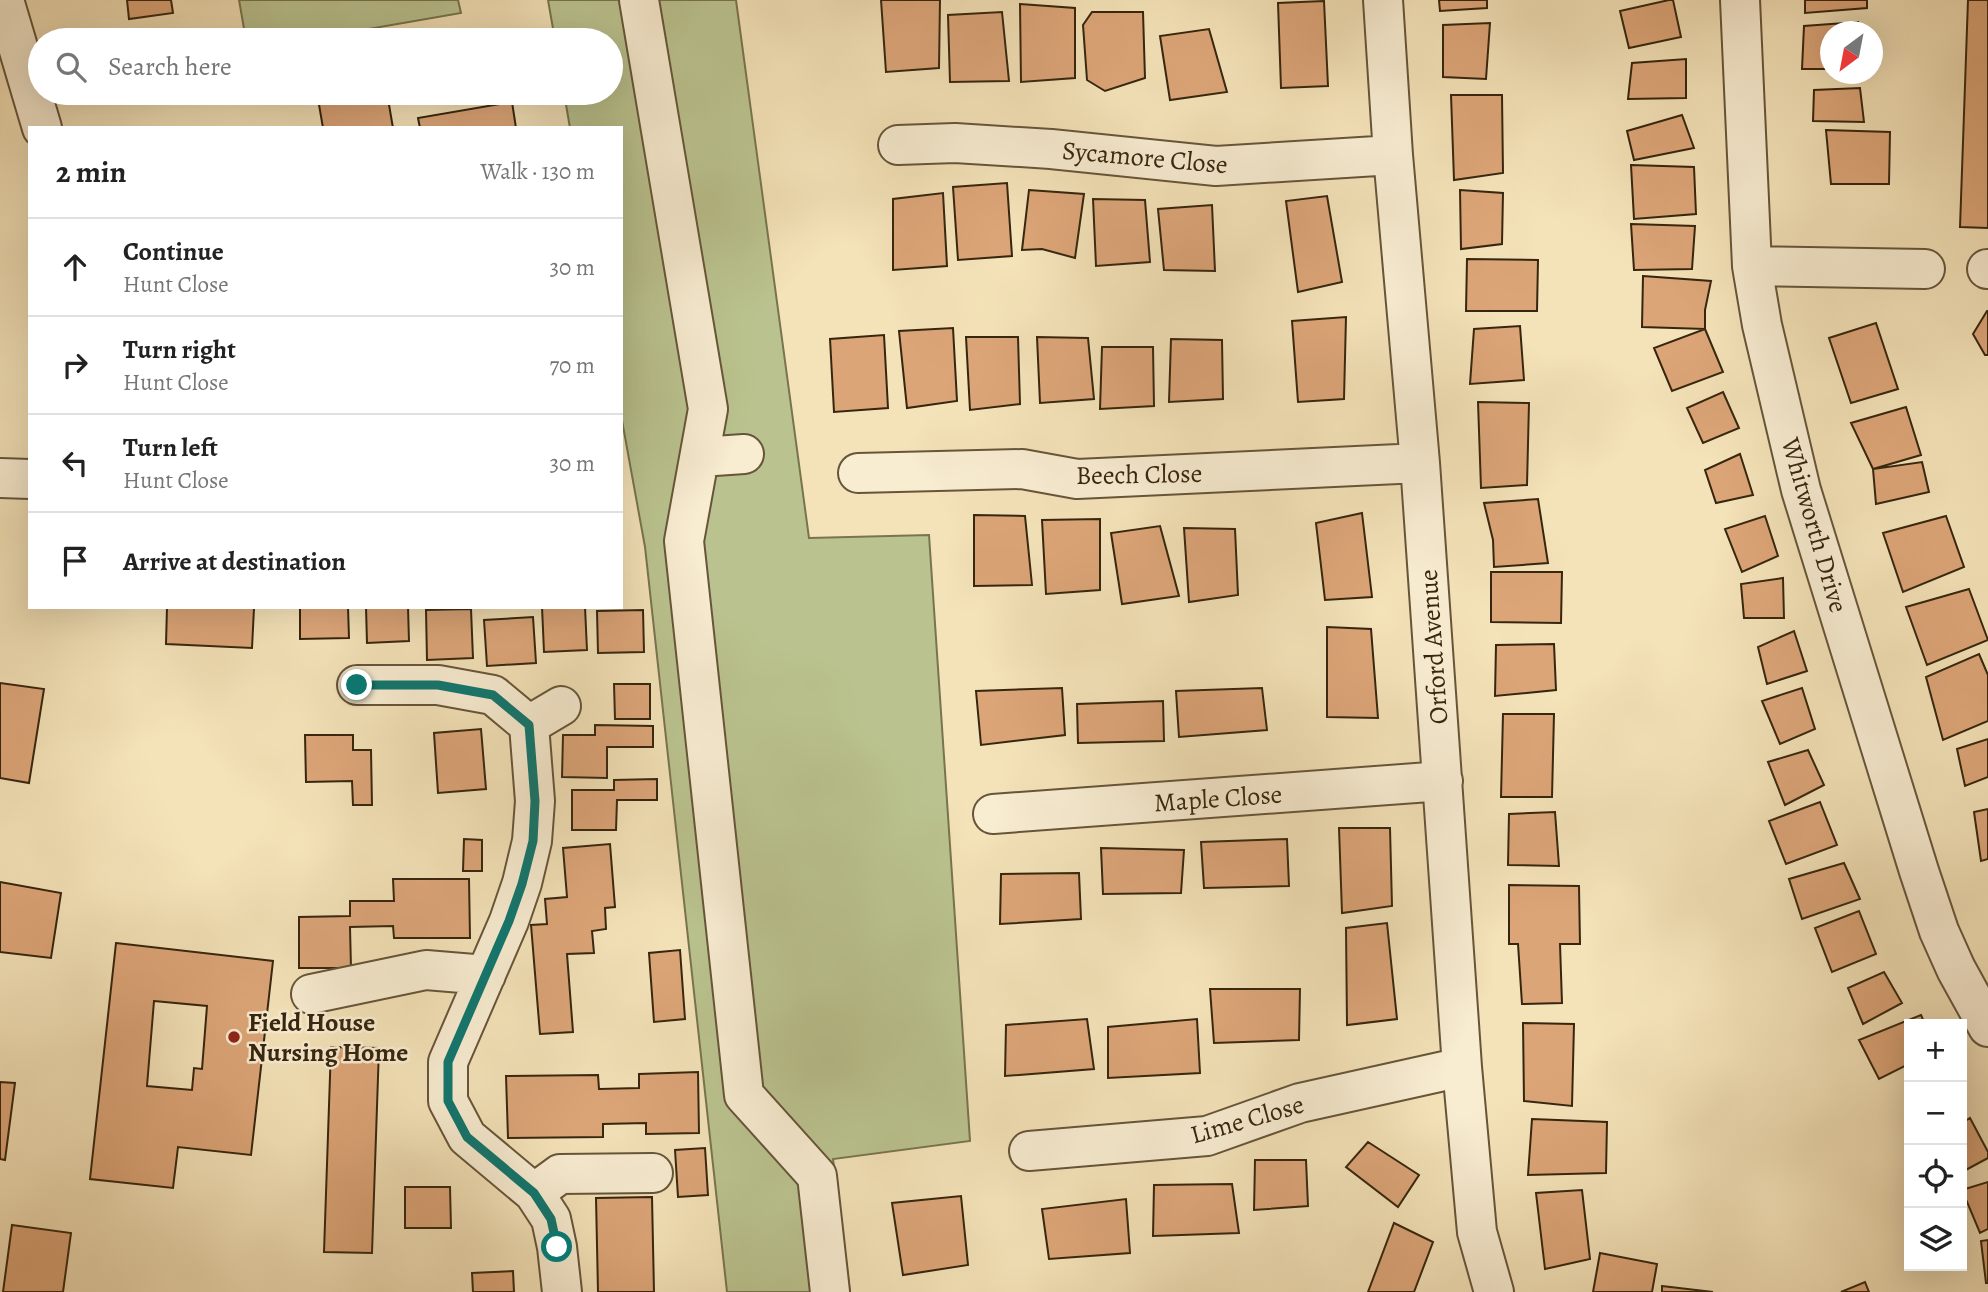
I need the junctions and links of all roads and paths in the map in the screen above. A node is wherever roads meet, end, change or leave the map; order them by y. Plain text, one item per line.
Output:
1 (4, 0) edge
2 (639, 0) edge
3 (1383, 0) edge
4 (1740, 0) edge
5 (28, 81) edge
6 (35, 105) edge
7 (41, 126) edge
8 (898, 145) dead end
9 (1392, 155) junction
10 (1752, 266) junction
11 (1925, 270) dead end
12 (744, 454) dead end
13 (700, 457) junction
14 (1420, 463) junction
15 (858, 472) dead end
16 (0, 478) edge
17 (28, 480) edge
18 (357, 685) dead end
19 (561, 706) dead end
20 (529, 725) junction
21 (1443, 781) junction
22 (993, 814) dead end
23 (486, 975) junction
24 (311, 994) dead end
25 (1988, 1027) edge
26 (1462, 1067) junction
27 (1029, 1151) dead end
28 (653, 1173) dead end
29 (534, 1193) junction
30 (562, 1292) edge
31 (830, 1292) edge
32 (1493, 1292) edge

1 - 5 street
2 - 13 street
3 - 9 street, Orford Avenue
4 - 10 street, Whitworth Drive
6 - 7 street
8 - 9 street, Sycamore Close
9 - 14 street, Orford Avenue
10 - 11 street
10 - 25 street, Whitworth Drive
12 - 13 street
13 - 31 street
14 - 15 street, Beech Close
14 - 21 street, Orford Avenue
16 - 17 street
18 - 20 street
19 - 20 street
20 - 23 street
21 - 22 street, Maple Close
21 - 26 street, Orford Avenue
23 - 24 street
23 - 29 street
26 - 27 street, Lime Close
26 - 32 street, Orford Avenue
28 - 29 street
29 - 30 street

